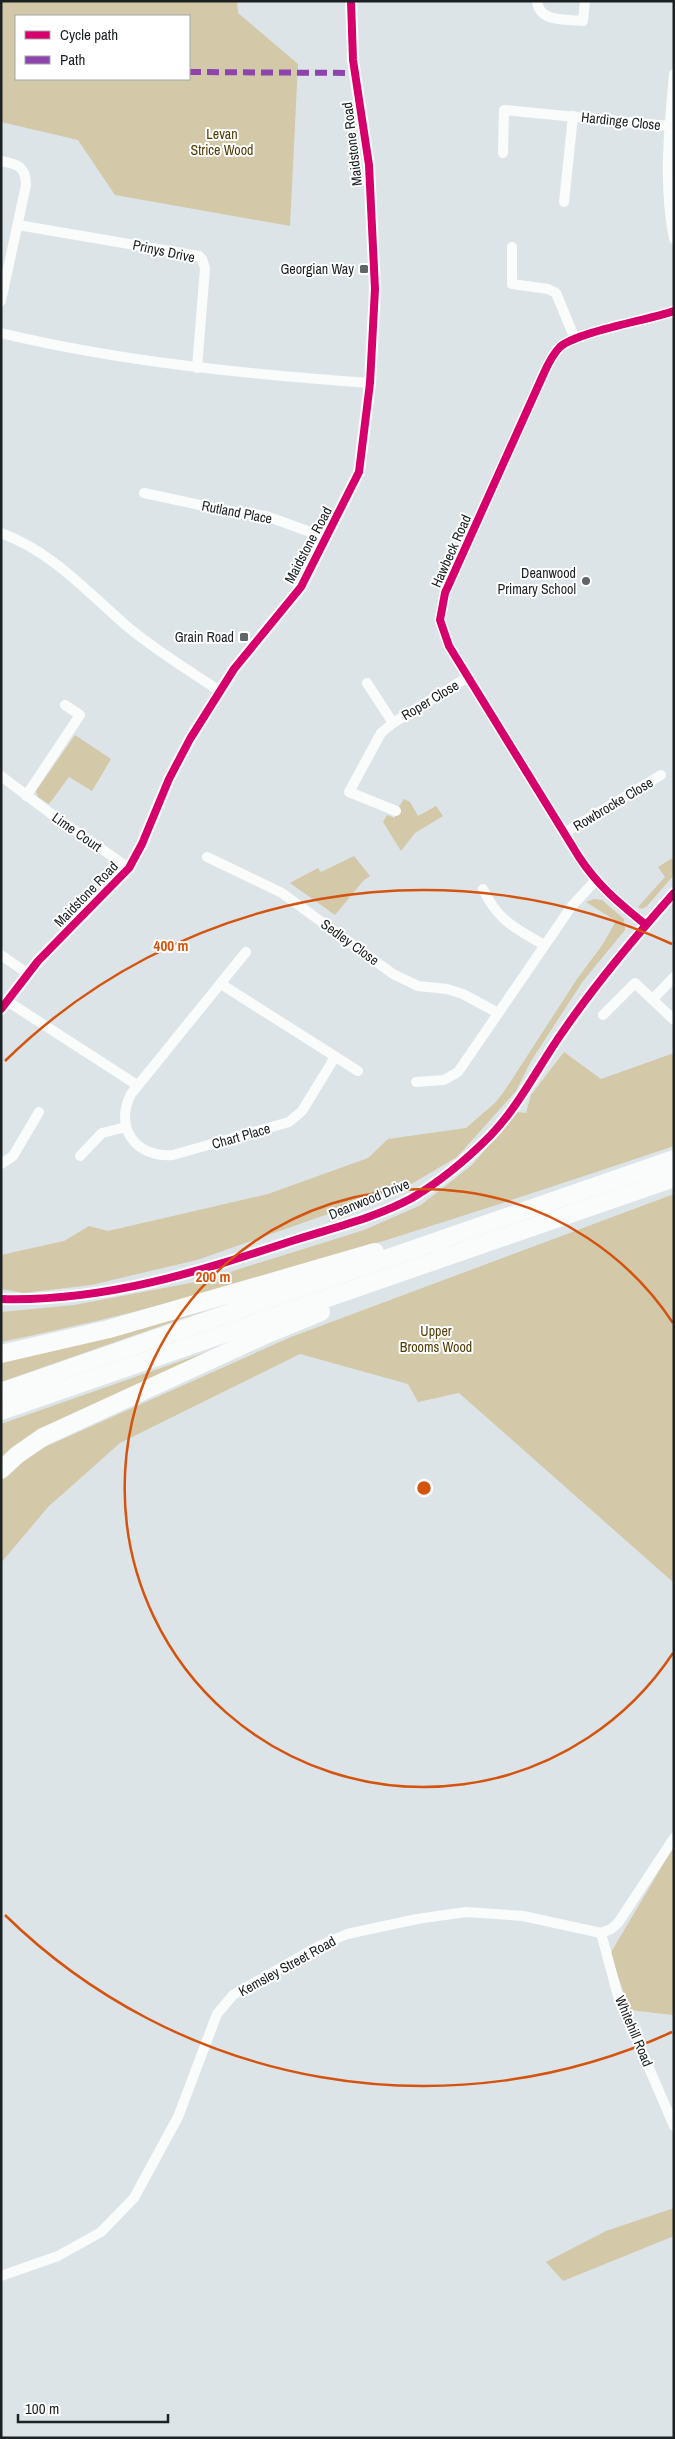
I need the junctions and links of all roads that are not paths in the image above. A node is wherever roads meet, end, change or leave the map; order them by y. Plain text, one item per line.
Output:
1 (350, 1) edge
2 (537, 1) edge
3 (585, 1) edge
4 (674, 74) edge
5 (573, 116) junction
6 (669, 126) junction
7 (502, 153) dead end
8 (1, 161) edge
9 (564, 202) dead end
10 (672, 221) edge
11 (18, 224) junction
12 (674, 239) edge
13 (512, 247) dead end
14 (1, 301) edge
15 (674, 310) edge
16 (1, 333) edge
17 (575, 339) junction
18 (197, 368) junction
19 (370, 383) junction
20 (144, 493) dead end
21 (1, 533) edge
22 (328, 538) junction
23 (468, 677) junction
24 (367, 683) dead end
25 (220, 691) junction
26 (66, 705) dead end
27 (393, 723) junction
28 (661, 774) dead end
29 (1, 776) edge
30 (26, 796) junction
31 (396, 811) dead end
32 (564, 833) junction
33 (207, 857) dead end
34 (129, 868) junction
35 (595, 881) junction
36 (483, 889) dead end
37 (674, 893) edge
38 (646, 924) junction
39 (544, 946) junction
40 (246, 952) dead end
41 (1, 955) edge
42 (27, 973) junction
43 (674, 977) edge
44 (220, 984) junction
45 (653, 1000) junction
46 (4, 1005) edge
47 (498, 1014) junction
48 (603, 1015) dead end
49 (674, 1020) edge
50 (335, 1057) junction
51 (358, 1071) dead end
52 (416, 1082) dead end
53 (137, 1085) junction
54 (39, 1112) dead end
55 (126, 1127) junction
56 (80, 1156) dead end
57 (674, 1159) edge
58 (1, 1164) edge
59 (674, 1178) edge
60 (422, 1246) junction
61 (388, 1277) junction
62 (1, 1300) edge
63 (56, 1342) junction
64 (1, 1346) edge
65 (1, 1354) edge
66 (1, 1392) edge
67 (1, 1411) edge
68 (1, 1470) edge
69 (674, 1838) edge
70 (601, 1933) junction
71 (674, 2126) edge
72 (1, 2276) edge

1 - 19 street, Maidstone Road
2 - 3 street
4 - 6 street
5 - 6 street, Hardinge Close
5 - 7 street, Hardinge Close
5 - 9 street, Hardinge Close
6 - 10 street
8 - 11 street
10 - 12 street
11 - 14 street
11 - 18 street, Prinys Drive
13 - 17 street
15 - 17 street, Hawbeck Road
16 - 18 street
17 - 23 street, Hawbeck Road
18 - 19 street
19 - 22 street, Maidstone Road
20 - 22 street, Rutland Place
21 - 25 street
22 - 25 street, Maidstone Road
23 - 27 street, Roper Close
23 - 32 street, Hawbeck Road
24 - 27 street, Roper Close
25 - 34 street, Maidstone Road
26 - 30 street
27 - 31 street, Roper Close
28 - 32 street, Rowbrocke Close
29 - 30 street, Lime Court
30 - 34 street, Lime Court
32 - 35 street, Hawbeck Road
33 - 47 street, Sedley Close
34 - 42 street, Maidstone Road
35 - 38 street, Hawbeck Road
35 - 39 street
36 - 39 street
37 - 38 street, Deanwood Drive
38 - 62 street, Deanwood Drive
39 - 47 street
40 - 44 street
41 - 42 street
42 - 46 street, Maidstone Road
43 - 45 street
44 - 50 street
44 - 53 street
45 - 48 street
45 - 49 street
46 - 53 street
47 - 52 street
50 - 51 street
50 - 55 street, Chart Place
53 - 55 street
54 - 58 street
55 - 56 street
57 - 60 highway
59 - 61 highway
60 - 63 highway
60 - 66 highway
61 - 67 highway
61 - 68 highway
63 - 64 highway
63 - 65 highway
69 - 70 street
70 - 71 street, Whitehill Road
70 - 72 street, Kemsley Street Road

